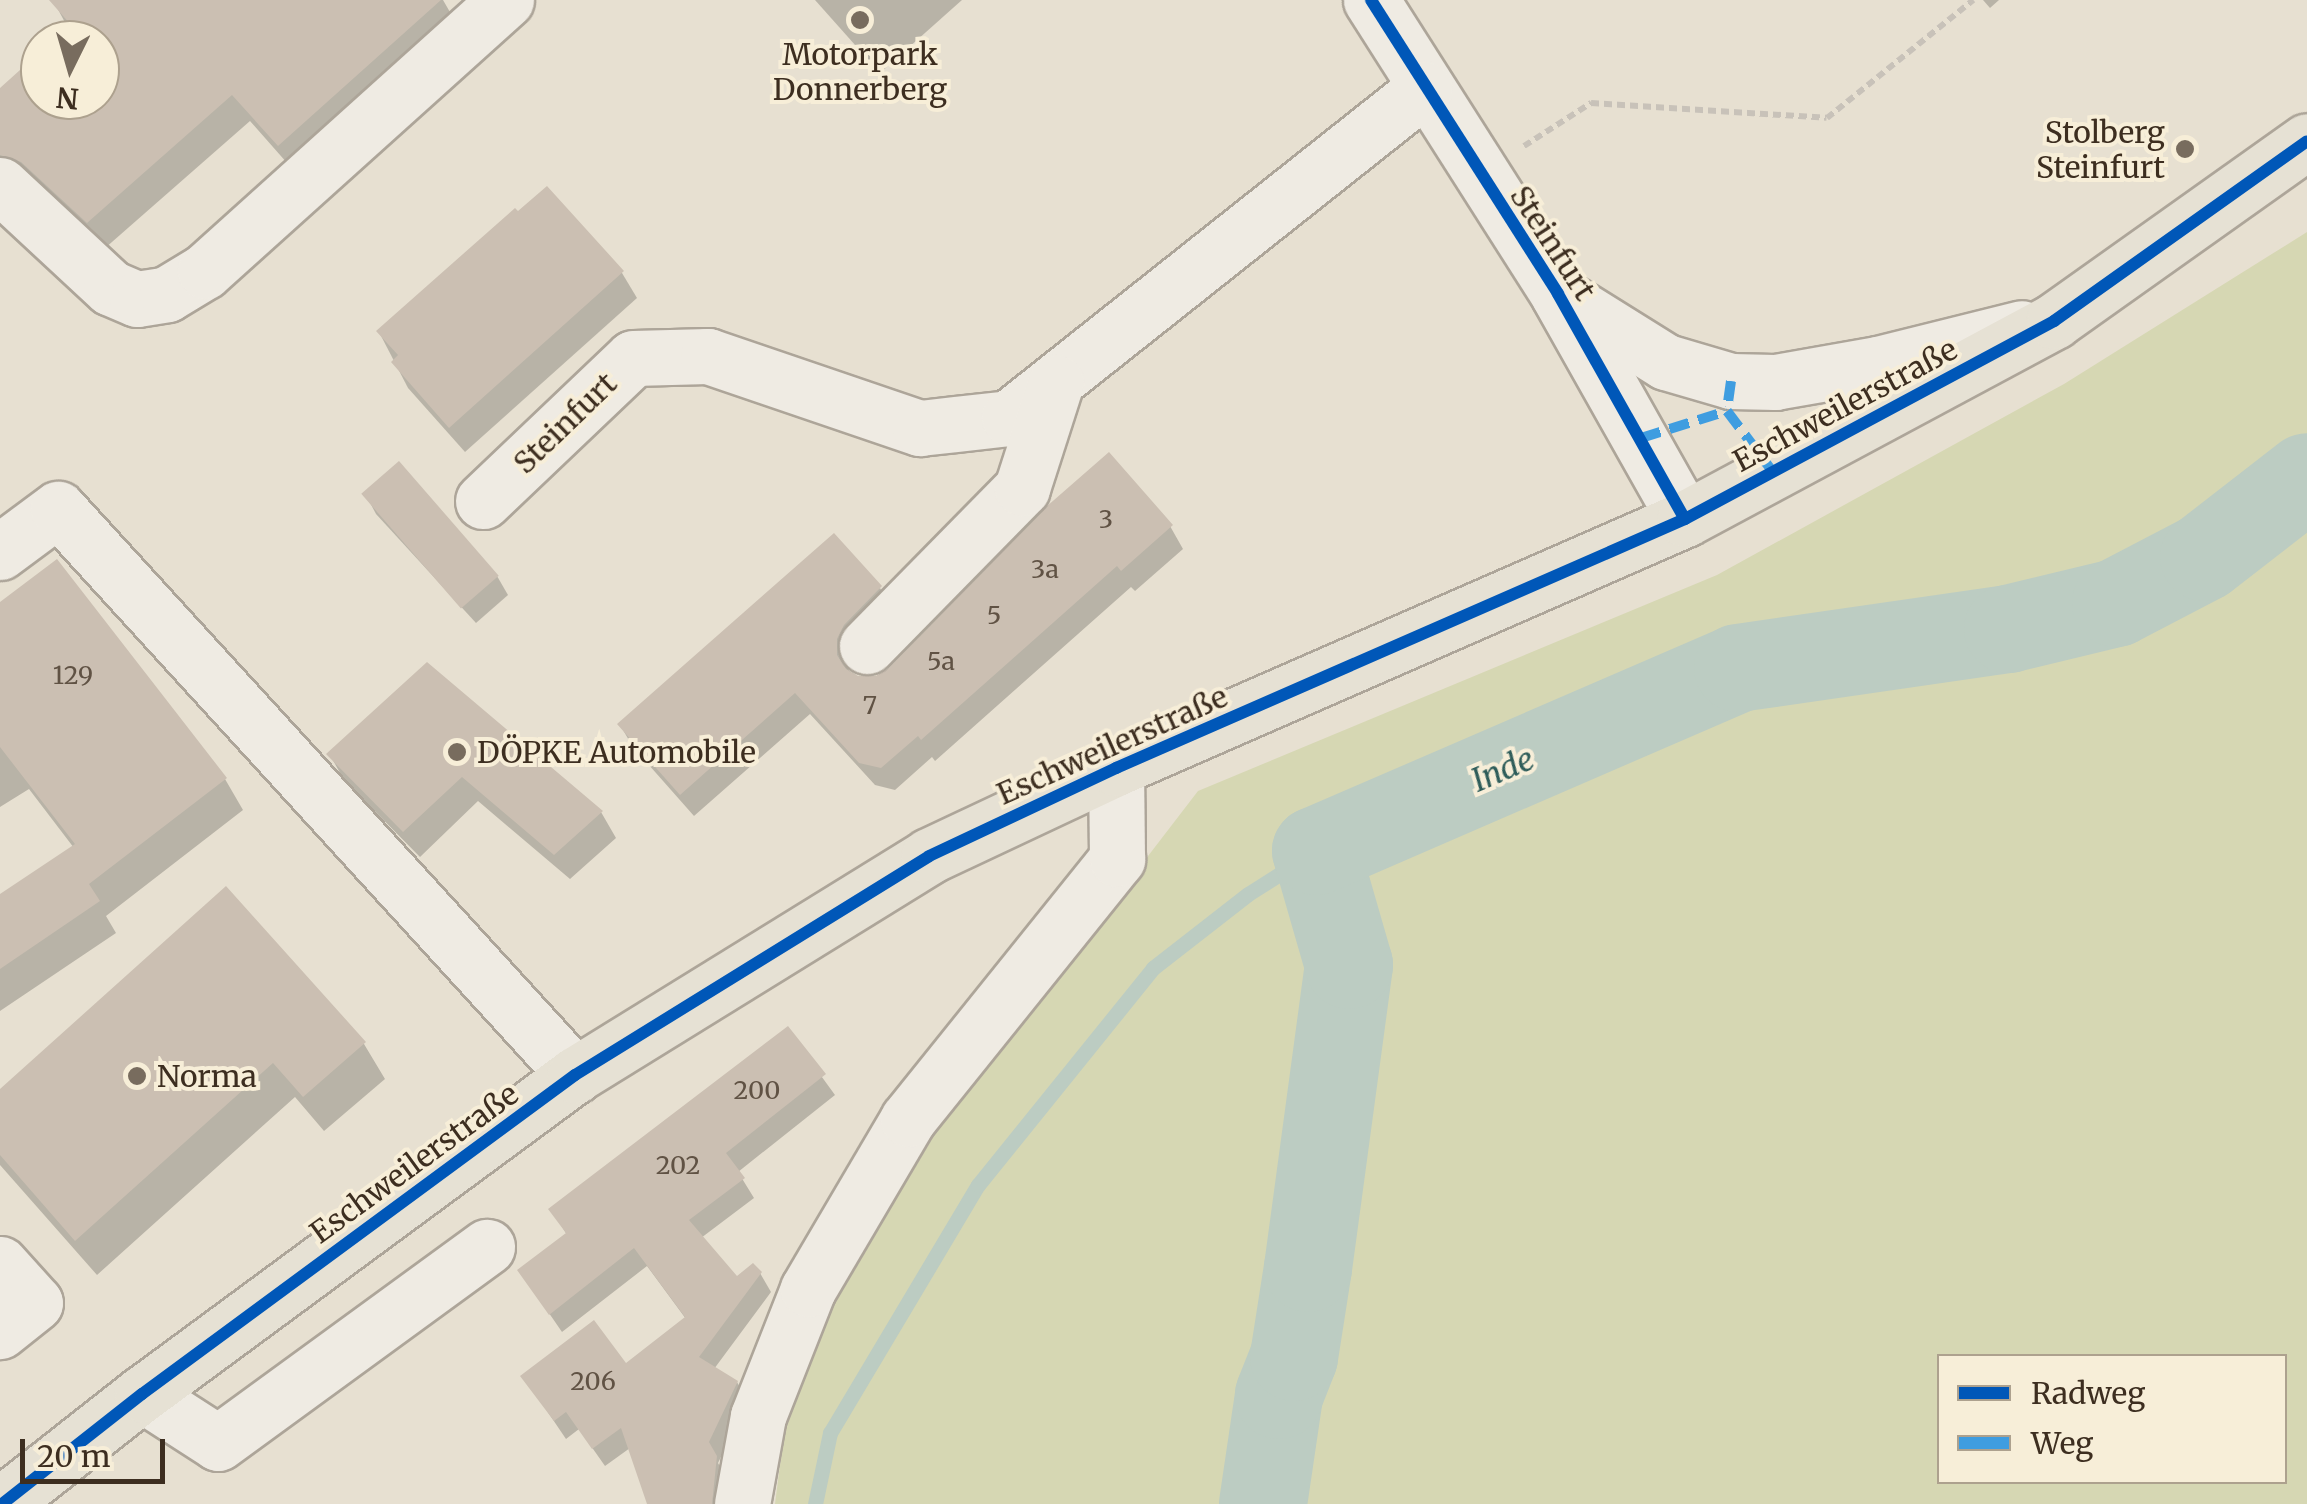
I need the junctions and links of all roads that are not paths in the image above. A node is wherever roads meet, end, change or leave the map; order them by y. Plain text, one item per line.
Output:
1 (506, 0) edge
2 (1371, 0) edge
3 (1424, 88) junction
4 (2307, 141) edge
5 (0, 185) edge
6 (1558, 294) junction
7 (2054, 320) junction
8 (1056, 382) junction
9 (483, 501) dead end
10 (1685, 518) junction
11 (0, 552) edge
12 (868, 646) dead end
13 (1116, 768) junction
14 (576, 1075) junction
15 (487, 1247) dead end
16 (0, 1264) edge
17 (0, 1331) edge
18 (142, 1394) junction
19 (2, 1504) edge
20 (742, 1504) edge

1 - 5 street
2 - 3 street, Steinfurt
3 - 6 street, Steinfurt
3 - 8 street, Steinfurt
4 - 7 main road, Eschweilerstraße
6 - 7 street
6 - 10 street, Steinfurt
7 - 10 main road, Eschweilerstraße
8 - 9 street, Steinfurt
8 - 12 street
10 - 13 main road, Eschweilerstraße
11 - 14 street
13 - 14 main road, Eschweilerstraße
13 - 20 street
14 - 18 main road, Eschweilerstraße
15 - 18 street
16 - 17 street
18 - 19 main road, Eschweilerstraße

